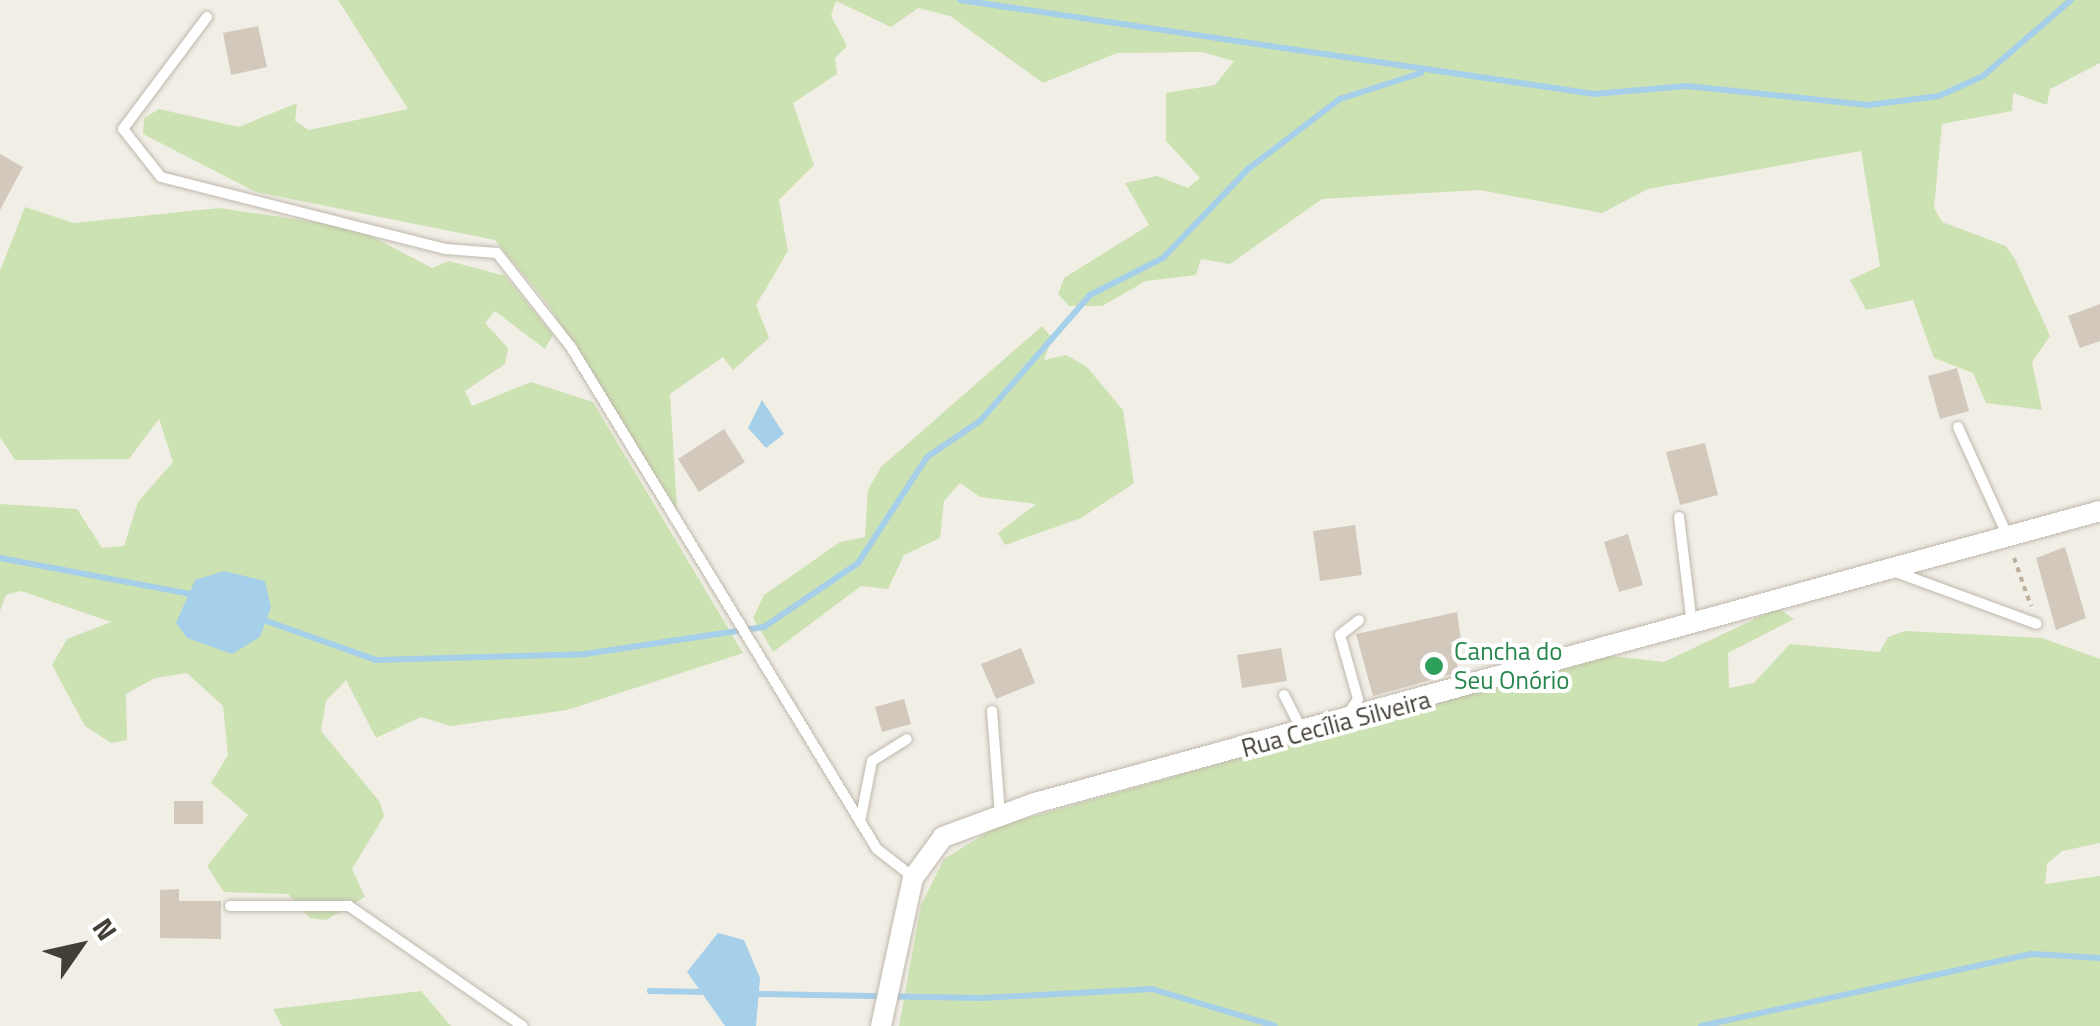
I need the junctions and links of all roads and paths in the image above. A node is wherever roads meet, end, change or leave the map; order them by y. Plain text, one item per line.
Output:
1 (207, 17) dead end
2 (1958, 427) dead end
3 (2100, 512) edge
4 (1679, 517) dead end
5 (2011, 542) junction
6 (1892, 572) junction
7 (1359, 620) dead end
8 (2038, 624) joint
9 (1692, 627) junction
10 (1284, 696) dead end
11 (992, 711) dead end
12 (1342, 724) junction
13 (1304, 734) junction
14 (907, 739) dead end
15 (1000, 816) junction
16 (860, 822) junction
17 (914, 878) junction
18 (230, 906) dead end
19 (522, 1026) edge
20 (881, 1026) edge

1 - 16 lane
2 - 5 lane
3 - 5 street, Rua Cecília Silveira
4 - 9 lane
5 - 6 street, Rua Cecília Silveira
5 - 8 path
6 - 8 lane
6 - 9 street, Rua Cecília Silveira
7 - 12 lane
9 - 12 street, Rua Cecília Silveira
10 - 13 lane
11 - 15 lane
12 - 13 street, Rua Cecília Silveira
13 - 15 street, Rua Cecília Silveira
14 - 16 lane
15 - 17 street, Rua Cecília Silveira
16 - 17 lane
17 - 20 street, Rua Cecília Silveira
18 - 19 lane

